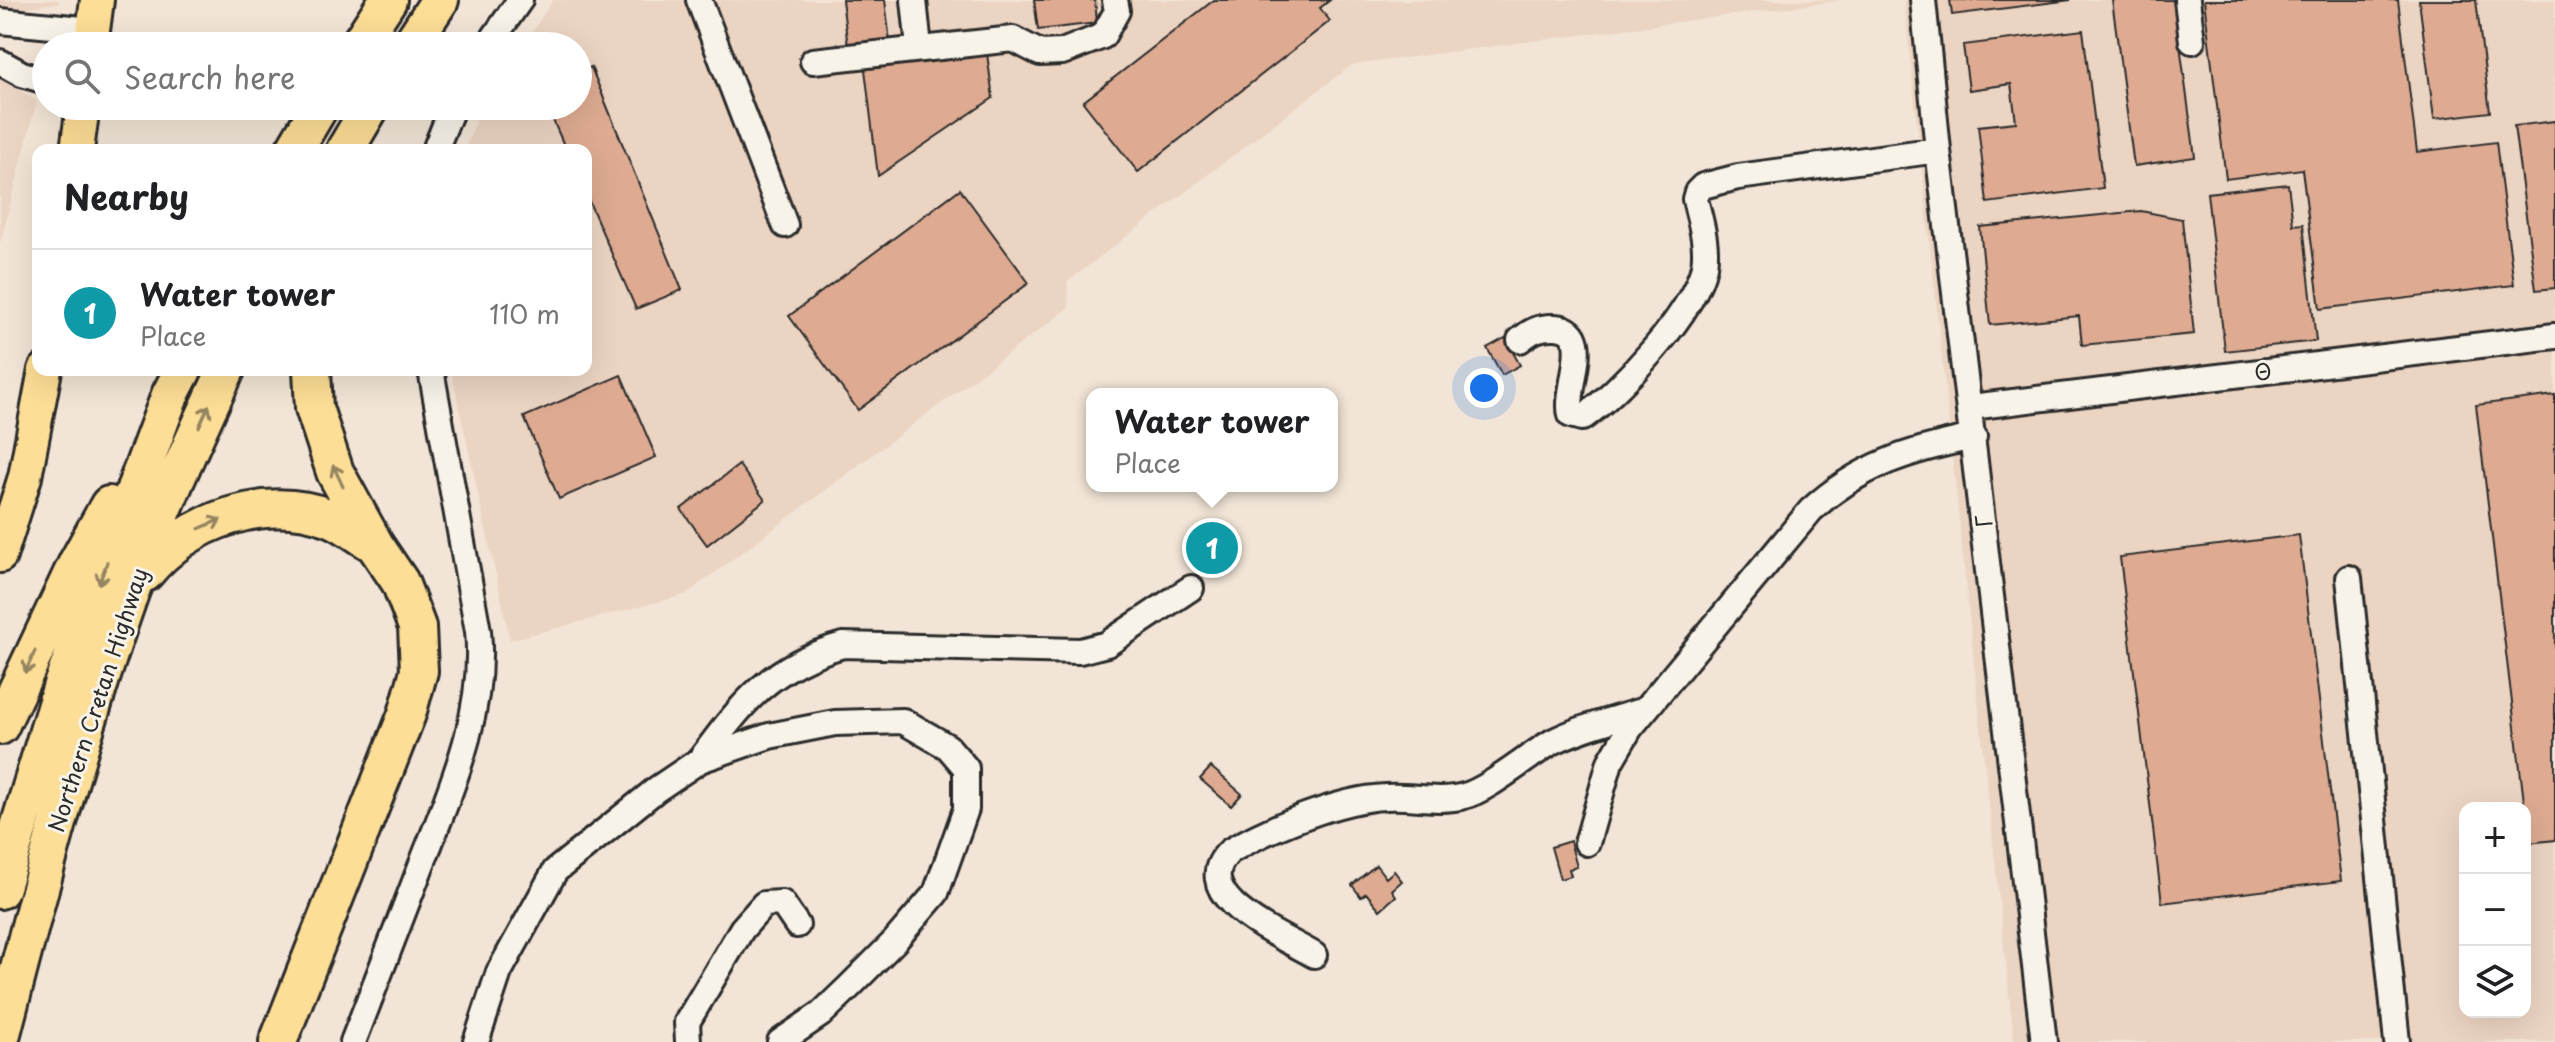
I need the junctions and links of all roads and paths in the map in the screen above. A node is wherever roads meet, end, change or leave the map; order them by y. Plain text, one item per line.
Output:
1 (388, 0) edge
2 (440, 0) edge
3 (457, 0) edge
4 (520, 0) edge
5 (699, 0) edge
6 (914, 0) edge
7 (1115, 0) edge
8 (1923, 0) edge
9 (2187, 0) edge
10 (0, 21) edge
11 (93, 25) edge
12 (367, 32) edge
13 (419, 32) edge
14 (436, 32) edge
15 (498, 32) edge
16 (2192, 41) dead end
17 (919, 48) junction
18 (813, 61) dead end
19 (0, 62) edge
20 (32, 77) edge
21 (81, 120) edge
22 (312, 120) edge
23 (363, 120) edge
24 (380, 120) edge
25 (447, 120) edge
26 (78, 144) edge
27 (298, 144) edge
28 (349, 144) edge
29 (366, 144) edge
30 (437, 144) edge
31 (1938, 150) junction
32 (785, 225) dead end
33 (2555, 336) edge
34 (1520, 340) dead end
35 (44, 376) edge
36 (223, 376) edge
37 (312, 376) edge
38 (432, 376) edge
39 (176, 383) edge
40 (1971, 407) junction
41 (1974, 437) junction
42 (375, 545) junction
43 (0, 556) edge
44 (2349, 578) dead end
45 (1191, 588) dead end
46 (131, 591) junction
47 (1644, 710) junction
48 (0, 726) edge
49 (700, 760) junction
50 (1587, 843) dead end
51 (0, 890) edge
52 (797, 925) dead end
53 (1314, 955) dead end
54 (0, 1041) edge
55 (278, 1042) edge
56 (353, 1042) edge
57 (476, 1042) edge
58 (688, 1042) edge
59 (780, 1042) edge
60 (2044, 1042) edge
61 (2397, 1042) edge

1 - 12 highway
2 - 13 highway
3 - 14 highway
4 - 15 street
5 - 32 street
6 - 17 street
7 - 17 street
8 - 31 street, Γ
9 - 16 street
10 - 11 street
17 - 18 street
19 - 20 street
21 - 26 main road
22 - 27 highway
23 - 28 highway
24 - 29 highway
25 - 30 street
31 - 34 street
31 - 40 street, Γ
33 - 40 street, Θ
35 - 43 main road
46 -> 36 highway, Northern Cretan Highway
42 -> 37 highway
38 - 56 street
39 -> 48 highway
39 -> 51 highway, Northern Cretan Highway
40 - 41 street, Γ
41 - 47 street
41 - 60 street, Γ
46 -> 42 highway
42 - 55 highway
44 - 61 street
45 - 49 street
46 - 54 highway, Northern Cretan Highway
47 - 50 street
47 - 53 street
49 - 57 street
49 - 59 street
52 - 58 street

